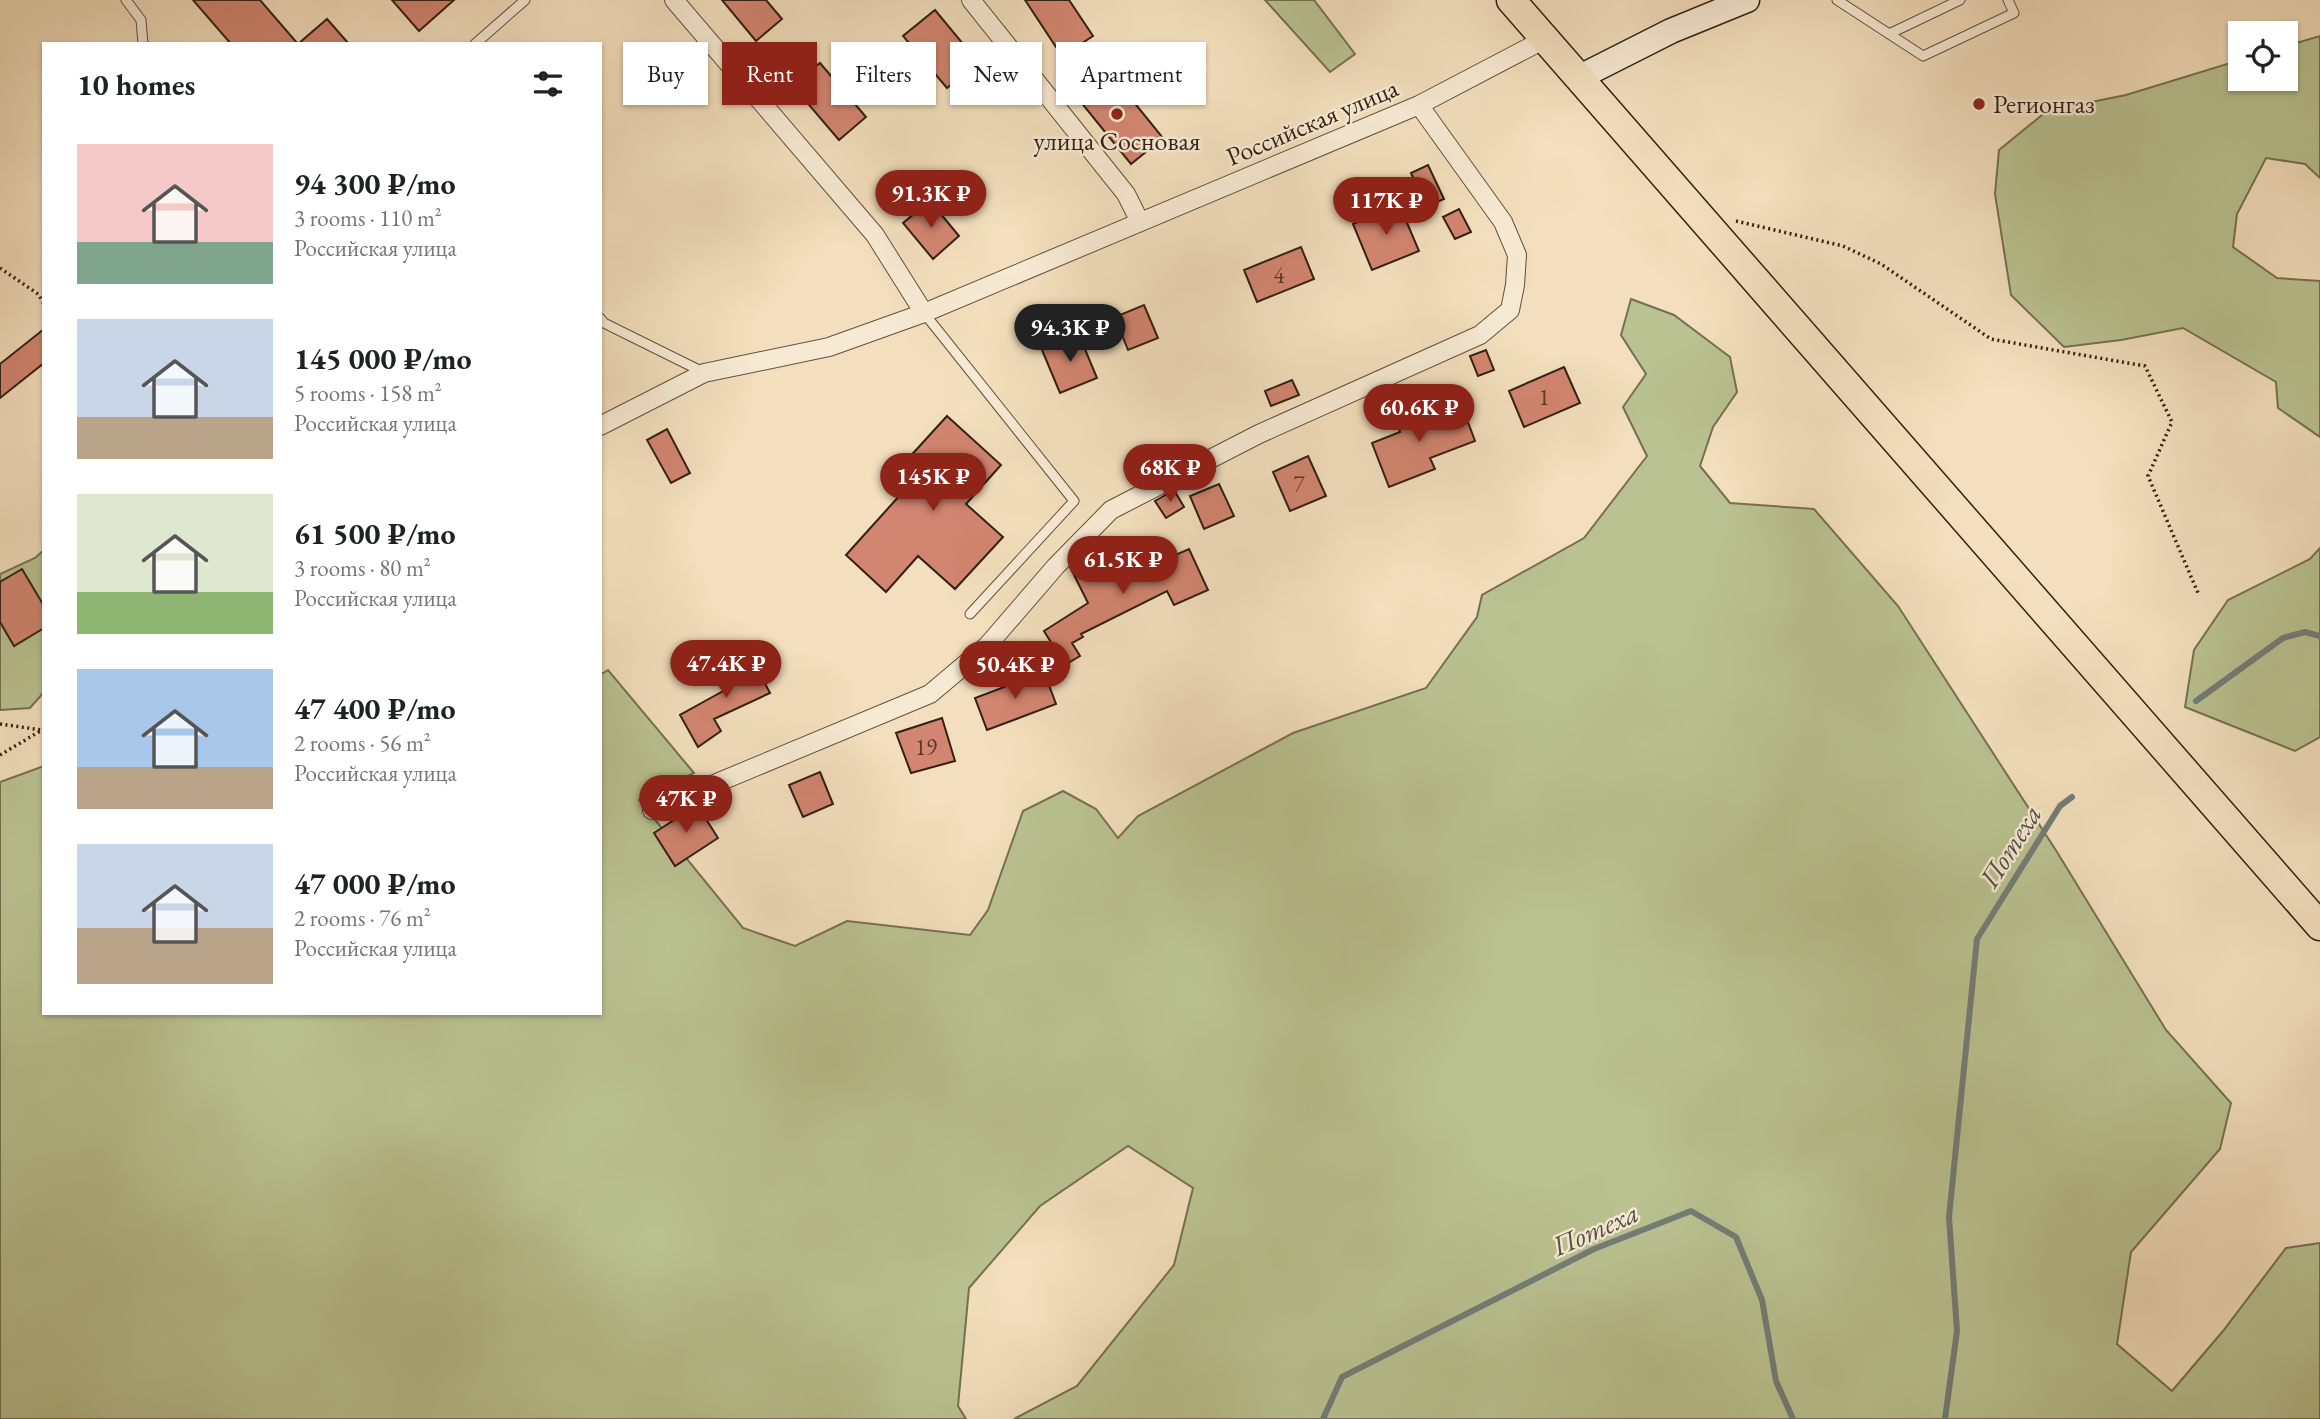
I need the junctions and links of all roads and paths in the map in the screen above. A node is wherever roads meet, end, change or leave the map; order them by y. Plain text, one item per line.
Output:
1 (125, 0) edge
2 (525, 0) edge
3 (674, 0) edge
4 (971, 0) edge
5 (1511, 0) edge
6 (1747, 0) edge
7 (1837, 0) edge
8 (1960, 0) edge
9 (2008, 0) edge
10 (1889, 34) junction
11 (1545, 39) junction
12 (143, 42) edge
13 (477, 42) edge
14 (1578, 78) junction
15 (1419, 105) junction
16 (1140, 222) junction
17 (1710, 229) junction
18 (0, 268) edge
19 (42, 301) edge
20 (924, 313) junction
21 (602, 320) edge
22 (704, 373) junction
23 (602, 425) edge
24 (2198, 593) dead end
25 (970, 614) dead end
26 (0, 724) edge
27 (42, 730) edge
28 (42, 731) edge
29 (0, 755) edge
30 (652, 810) dead end
31 (2320, 926) edge

1 - 12 lane
2 - 13 lane
3 - 20 street
4 - 16 street
5 - 11 main road
6 - 14 street
7 - 10 lane
8 - 10 lane
9 - 10 lane
11 - 14 main road
11 - 15 street, Российская улица
14 - 17 main road
15 - 16 street, Российская улица
15 - 30 street, Российская улица
16 - 20 street, Российская улица
17 - 24 path
17 - 31 main road
18 - 19 path
20 - 22 street, Российская улица
20 - 25 lane
21 - 22 lane
22 - 23 street, Российская улица
26 - 27 path
28 - 29 path

